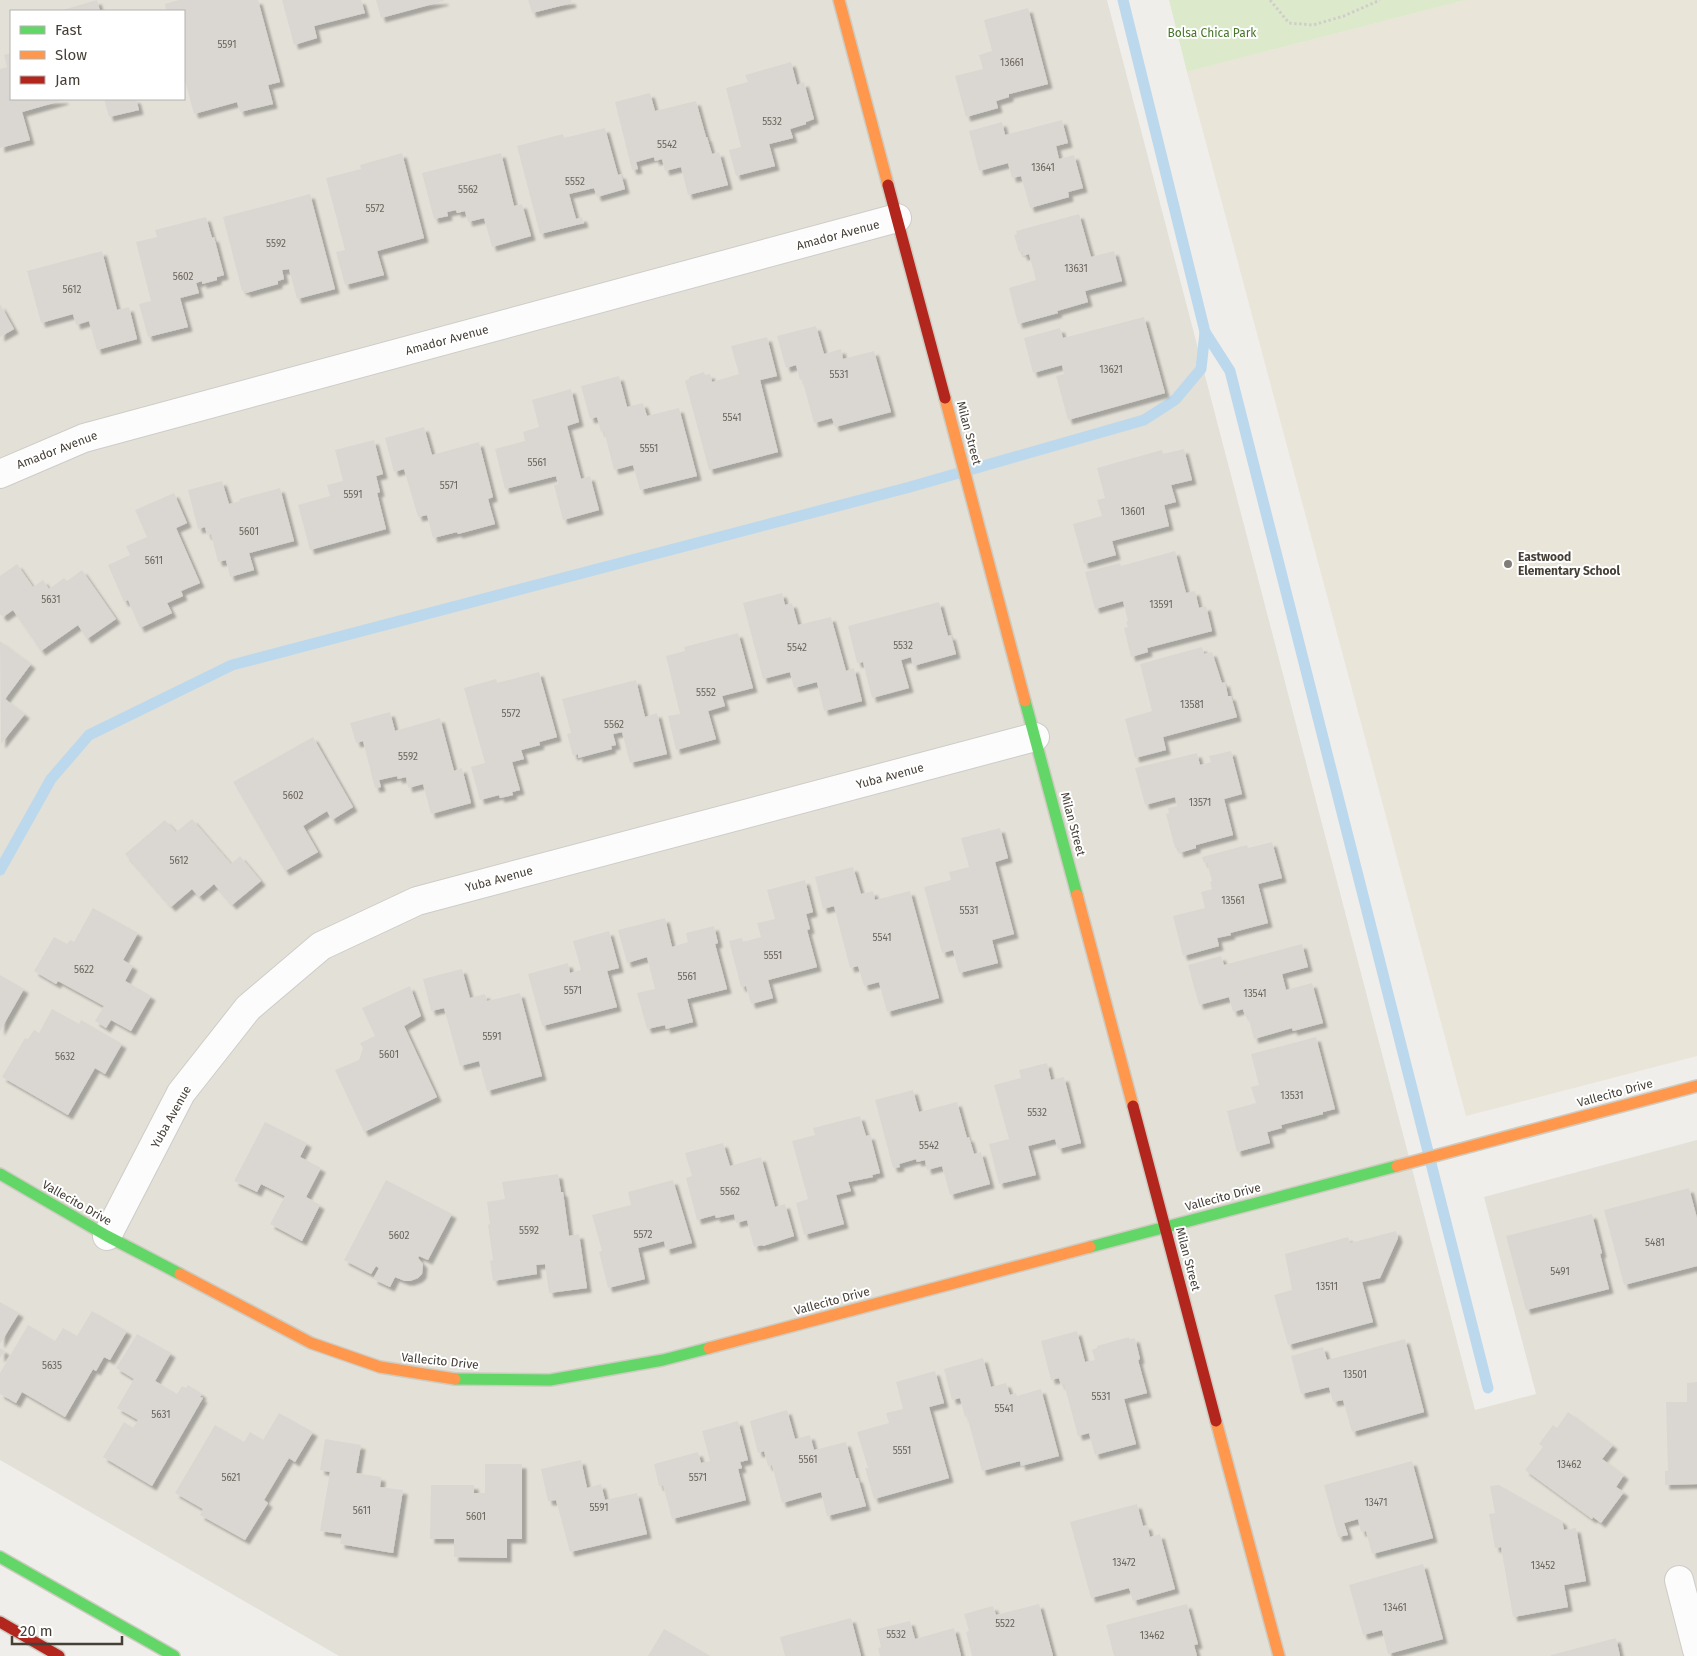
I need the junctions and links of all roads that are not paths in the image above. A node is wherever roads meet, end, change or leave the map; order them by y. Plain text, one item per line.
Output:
1 (839, 0) edge
2 (897, 218) junction
3 (0, 474) edge
4 (1035, 737) junction
5 (1697, 1086) edge
6 (0, 1174) edge
7 (1165, 1227) junction
8 (107, 1236) junction
9 (0, 1557) edge
10 (1679, 1580) dead end
11 (0, 1622) edge
12 (1697, 1650) edge
13 (59, 1656) edge
14 (174, 1656) edge
15 (1279, 1656) edge

1 - 2 main road, Milan Street
2 - 3 street, Amador Avenue
2 - 4 main road, Milan Street
4 - 7 main road, Milan Street
4 - 8 street, Yuba Avenue
5 - 7 main road, Vallecito Drive
6 - 8 main road, Vallecito Drive
7 - 8 main road, Vallecito Drive
7 - 15 main road, Milan Street
9 - 14 main road
10 - 12 street
11 - 13 main road

